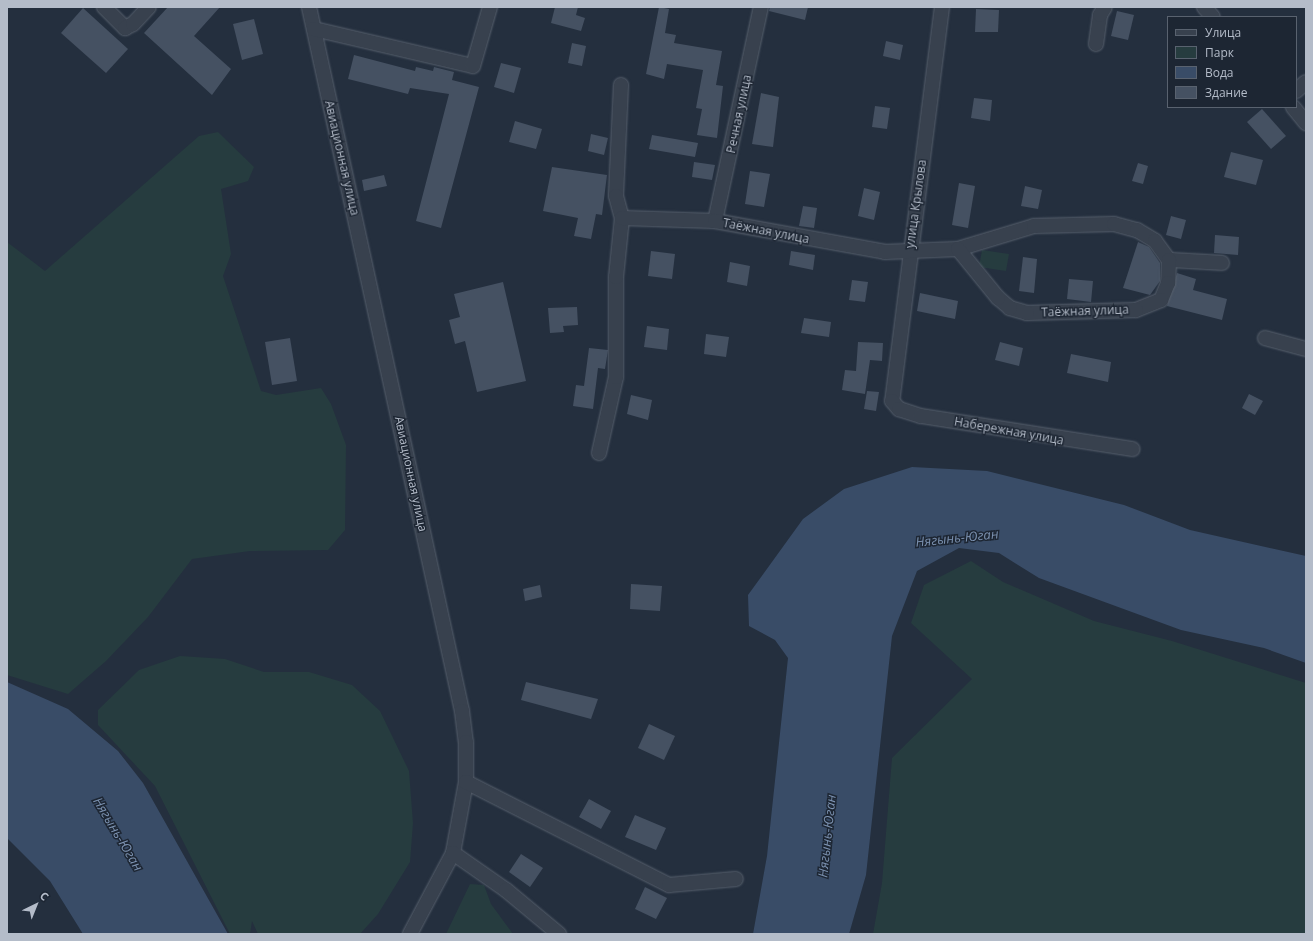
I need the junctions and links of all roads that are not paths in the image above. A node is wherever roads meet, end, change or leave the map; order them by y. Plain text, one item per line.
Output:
1 (104, 7) edge
2 (149, 7) edge
3 (309, 7) edge
4 (490, 7) edge
5 (762, 7) edge
6 (942, 7) edge
7 (1105, 7) edge
8 (1204, 7) edge
9 (1212, 16) edge
10 (314, 29) junction
11 (1096, 44) dead end
12 (1306, 82) edge
13 (621, 85) dead end
14 (1297, 90) edge
15 (1294, 108) edge
16 (1306, 123) edge
17 (622, 218) junction
18 (715, 221) junction
19 (958, 249) junction
20 (910, 252) junction
21 (1169, 260) junction
22 (1222, 263) dead end
23 (1265, 338) dead end
24 (1306, 350) edge
25 (892, 401) joint
26 (1132, 449) dead end
27 (599, 453) dead end
28 (466, 782) junction
29 (453, 853) junction
30 (736, 879) dead end
31 (410, 934) edge
32 (559, 934) edge

1 - 2 street
3 - 10 street, Авиационная улица
4 - 10 street
5 - 18 street, Речная улица
6 - 20 street, улица Крылова
7 - 11 street
8 - 9 street
10 - 28 street, Авиационная улица
12 - 14 street
13 - 17 street
15 - 16 street
17 - 18 street, Таёжная улица
17 - 27 street
18 - 20 street, Таёжная улица
19 - 20 street, Таёжная улица
19 - 21 street, Таёжная улица
19 - 21 street, Таёжная улица
20 - 25 street, улица Крылова
21 - 22 street
23 - 24 street
25 - 26 street, Набережная улица
28 - 29 street, Авиационная улица
28 - 30 street
29 - 31 street, Авиационная улица
29 - 32 street

